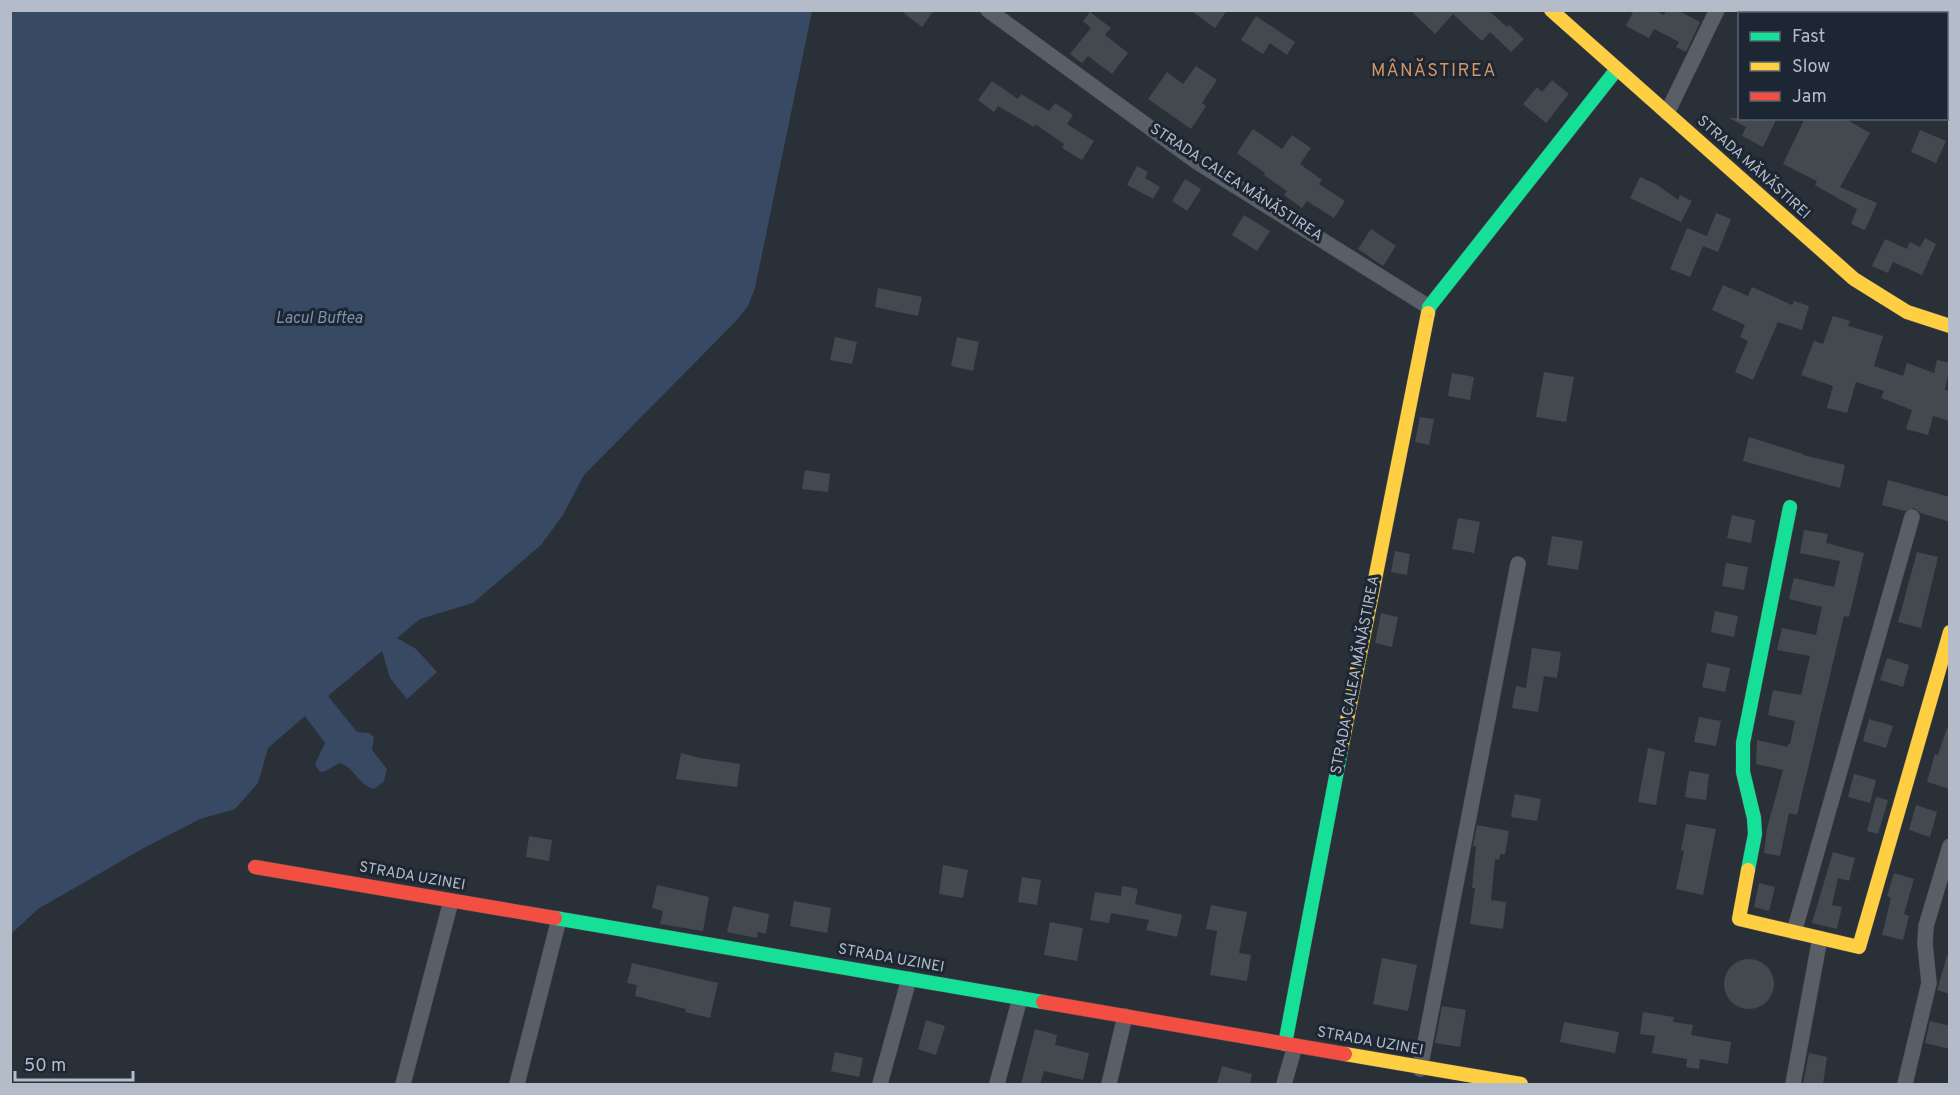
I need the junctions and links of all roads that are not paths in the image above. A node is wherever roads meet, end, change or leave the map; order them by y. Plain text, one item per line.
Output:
1 (988, 10) edge
2 (1551, 10) edge
3 (1717, 10) edge
4 (1617, 69) junction
5 (1667, 113) junction
6 (1429, 307) junction
7 (1950, 326) edge
8 (1790, 507) dead end
9 (1912, 518) dead end
10 (1518, 564) dead end
11 (1950, 632) edge
12 (1950, 846) edge
13 (255, 867) dead end
14 (451, 901) junction
15 (559, 919) junction
16 (1794, 932) junction
17 (1820, 938) junction
18 (909, 979) junction
19 (1020, 998) junction
20 (1125, 1017) junction
21 (1290, 1045) junction
22 (1420, 1069) junction
23 (403, 1084) edge
24 (517, 1084) edge
25 (880, 1084) edge
26 (997, 1084) edge
27 (1109, 1084) edge
28 (1284, 1084) edge
29 (1521, 1084) edge
30 (1793, 1084) edge
31 (1905, 1084) edge

1 - 6 street, STRADA CALEA MĂNĂSTIREA
2 - 4 street, STRADA MĂNĂSTIREI
3 - 5 street
4 - 5 street, STRADA MĂNĂSTIREI
4 - 6 street, STRADA CALEA MĂNĂSTIREA
5 - 7 street, STRADA MĂNĂSTIREI
6 - 21 street, STRADA CALEA MĂNĂSTIREA
8 - 16 street
9 - 16 street
10 - 22 street
11 - 17 street
12 - 31 street
13 - 14 street, STRADA UZINEI
14 - 15 street, STRADA UZINEI
14 - 23 street
15 - 18 street, STRADA UZINEI
15 - 24 street
16 - 17 street
17 - 30 street
18 - 19 street, STRADA UZINEI
18 - 25 street
19 - 20 street, STRADA UZINEI
19 - 26 street
20 - 21 street, STRADA UZINEI
20 - 27 street
21 - 22 street, STRADA UZINEI
21 - 28 street
22 - 29 street, STRADA UZINEI

